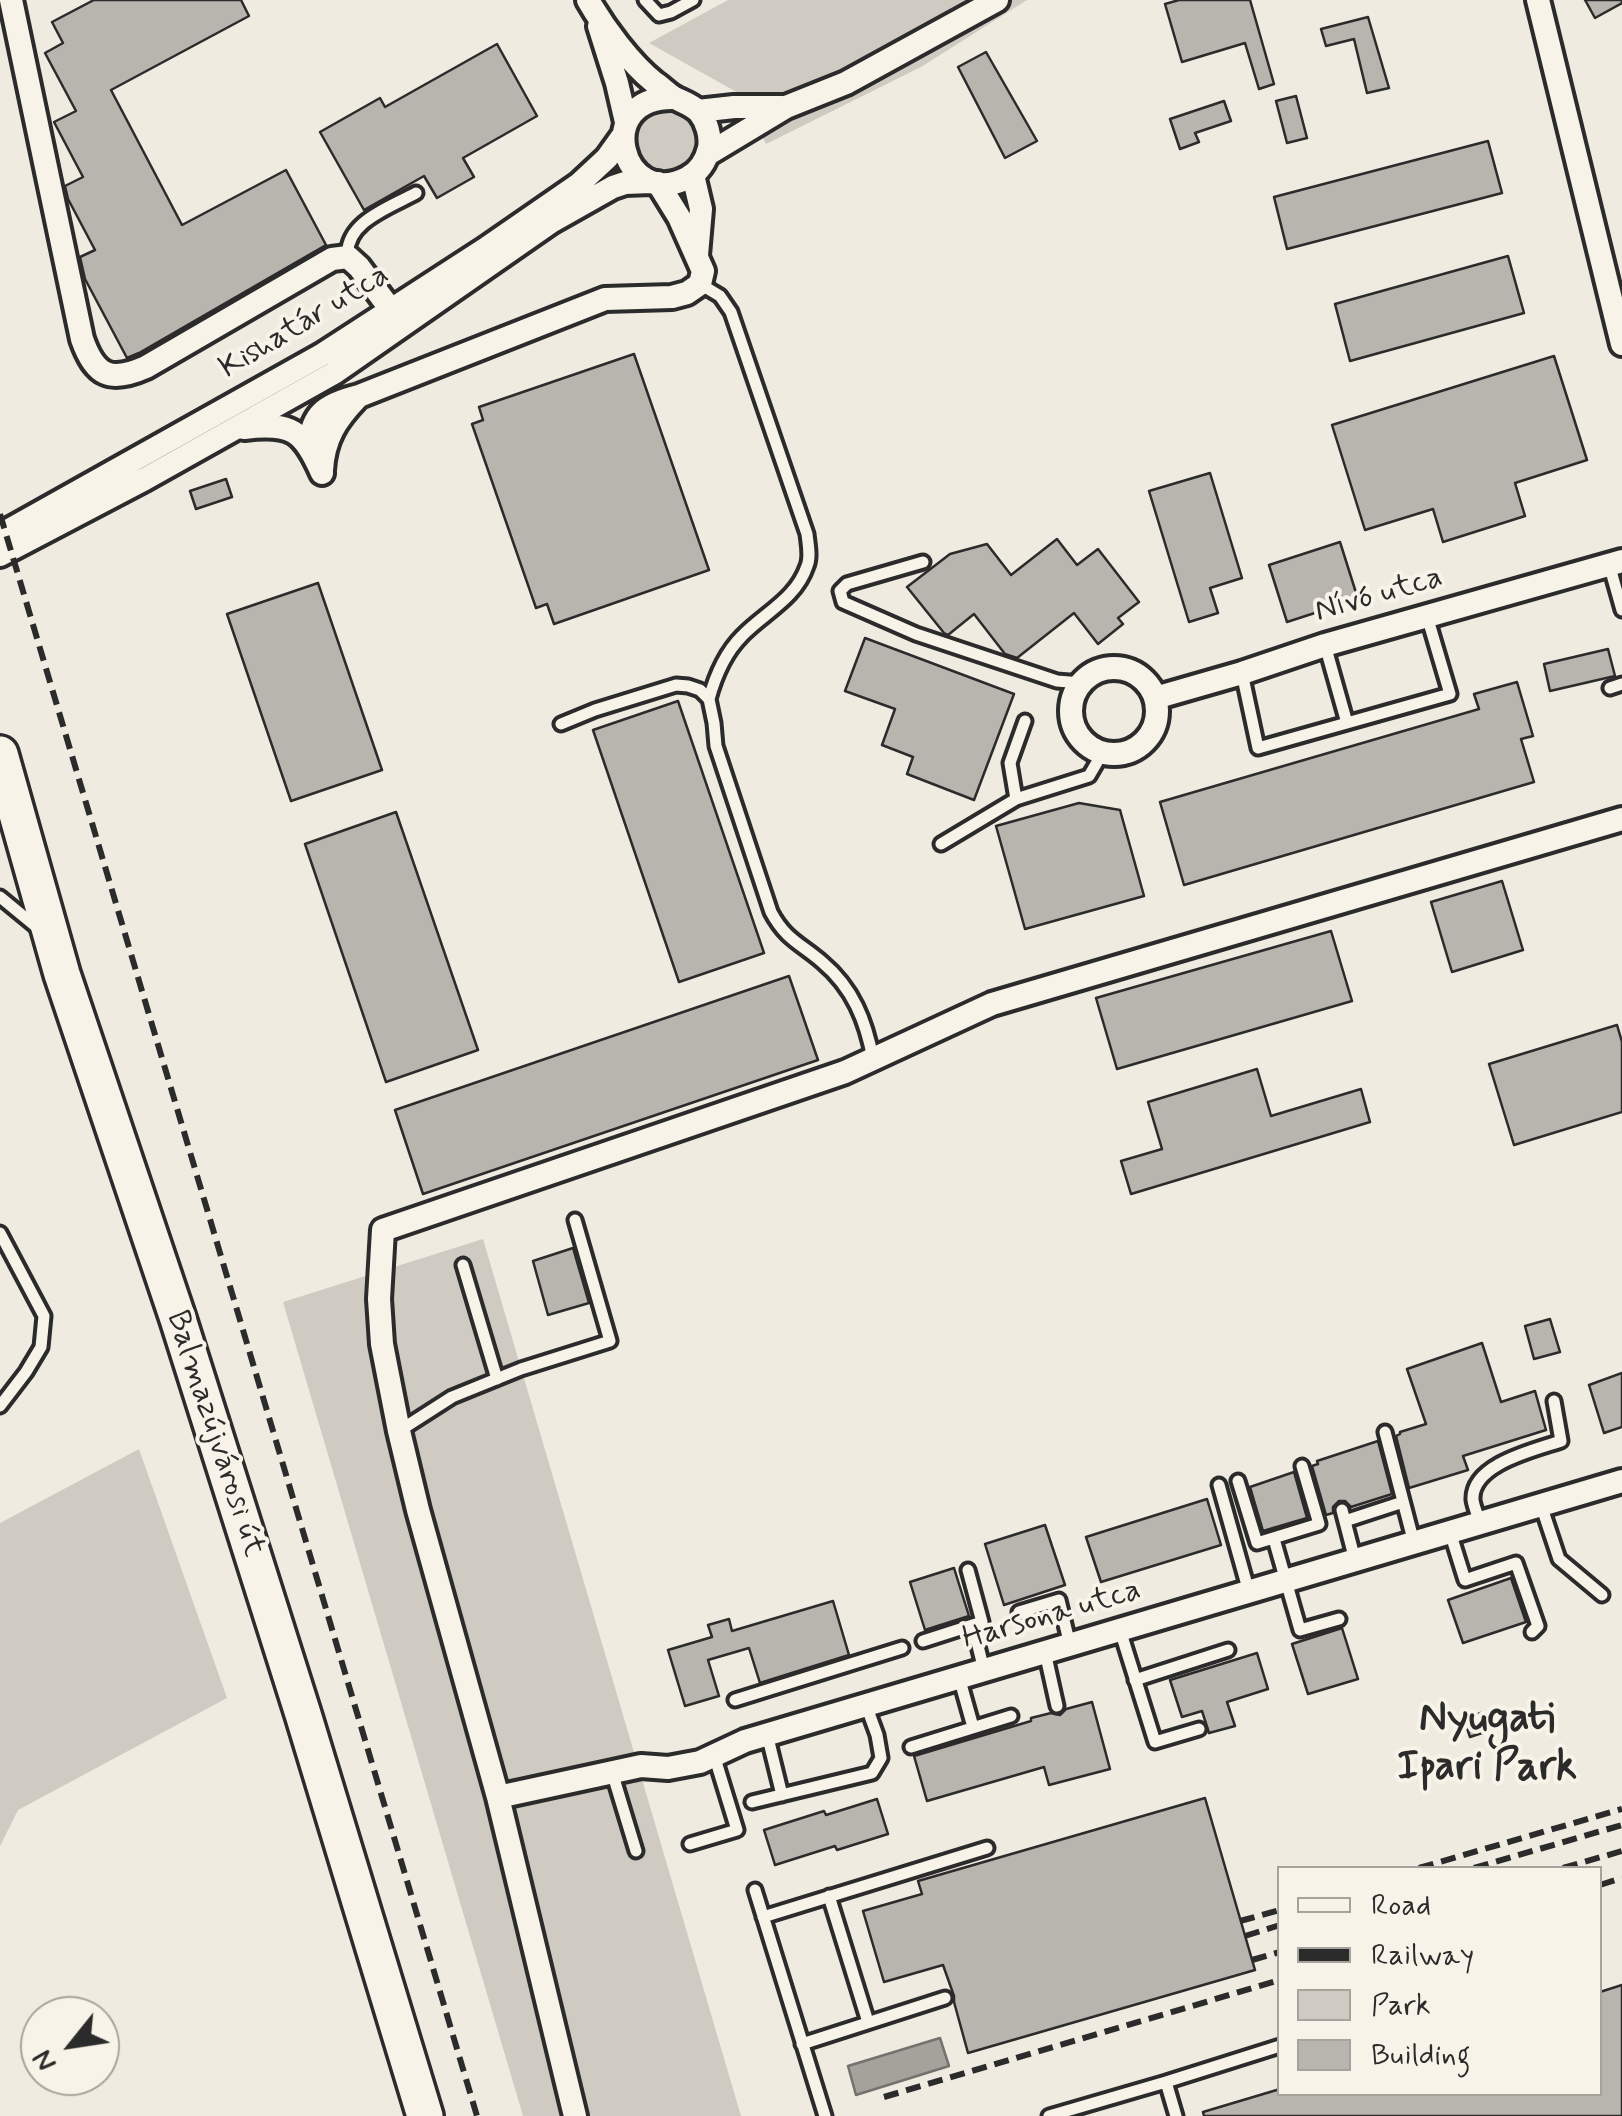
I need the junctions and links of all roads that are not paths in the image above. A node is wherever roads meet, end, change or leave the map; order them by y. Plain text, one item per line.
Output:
1 (11, 0) edge
2 (645, 0) edge
3 (693, 0) edge
4 (997, 0) edge
5 (1538, 0) edge
6 (590, 4) edge
7 (674, 98) junction
8 (786, 108) junction
9 (698, 112) junction
10 (624, 129) junction
11 (708, 154) junction
12 (693, 175) junction
13 (655, 183) junction
14 (416, 193) dead end
15 (348, 257) junction
16 (697, 258) junction
17 (700, 284) junction
18 (391, 310) junction
19 (1622, 344) edge
20 (236, 429) junction
21 (0, 535) edge
22 (0, 556) edge
23 (923, 562) dead end
24 (1616, 563) edge
25 (1622, 610) edge
26 (1426, 616) junction
27 (1325, 645) junction
28 (1242, 673) junction
29 (1081, 683) junction
30 (1155, 698) junction
31 (709, 699) junction
32 (1025, 721) dead end
33 (1347, 722) junction
34 (561, 724) dead end
35 (1102, 752) junction
36 (0, 754) edge
37 (1016, 799) junction
38 (6, 804) edge
39 (1622, 818) edge
40 (941, 844) dead end
41 (0, 897) edge
42 (52, 940) junction
43 (873, 1060) junction
44 (576, 1220) dead end
45 (0, 1233) edge
46 (463, 1266) dead end
47 (497, 1379) junction
48 (1554, 1402) dead end
49 (0, 1406) edge
50 (400, 1431) junction
51 (1385, 1432) dead end
52 (1302, 1466) dead end
53 (1238, 1481) dead end
54 (1622, 1481) edge
55 (1219, 1485) dead end
56 (1404, 1502) junction
57 (1541, 1505) junction
58 (1480, 1523) junction
59 (1450, 1532) junction
60 (1274, 1538) junction
61 (1414, 1543) junction
62 (1355, 1560) junction
63 (968, 1570) dead end
64 (1285, 1581) junction
65 (1249, 1592) junction
66 (1602, 1596) dead end
67 (1020, 1612) dead end
68 (1339, 1619) dead end
69 (982, 1622) junction
70 (1120, 1630) junction
71 (1532, 1632) dead end
72 (923, 1641) dead end
73 (1070, 1644) junction
74 (902, 1648) dead end
75 (1228, 1650) dead end
76 (1045, 1652) junction
77 (984, 1670) junction
78 (959, 1678) junction
79 (1135, 1680) junction
80 (735, 1700) dead end
81 (866, 1705) junction
82 (1058, 1706) dead end
83 (1010, 1716) dead end
84 (973, 1727) junction
85 (1199, 1729) dead end
86 (767, 1734) junction
87 (911, 1747) dead end
88 (714, 1755) junction
89 (612, 1772) junction
90 (782, 1794) junction
91 (498, 1797) junction
92 (752, 1802) dead end
93 (690, 1844) dead end
94 (987, 1848) dead end
95 (636, 1851) dead end
96 (755, 1890) dead end
97 (829, 1896) junction
98 (763, 1917) junction
99 (945, 1998) dead end
100 (868, 2022) junction
101 (802, 2044) junction
102 (1277, 2047) edge
103 (1166, 2082) junction
104 (824, 2114) edge
105 (425, 2116) edge
106 (574, 2116) edge
107 (1049, 2116) edge
108 (1176, 2116) edge

1 - 15 street
2 - 3 lane
4 - 8 street
5 - 19 street
6 - 7 street
6 - 10 street
7 - 9 street
7 - 10 street
8 - 9 street
8 - 11 street
9 - 11 street
10 - 13 street
10 - 18 street, Kishatár utca
11 - 12 street
12 - 13 street
12 - 16 street
13 - 16 street
13 - 20 street, Kishatár utca
14 - 15 lane
15 - 18 street
16 - 17 street
17 - 20 street
17 - 31 lane
18 - 21 street, Kishatár utca
20 - 22 street, Kishatár utca
23 - 29 lane
24 - 25 lane
24 - 26 street, Nívó utca
26 - 27 street, Nívó utca
26 - 33 lane
27 - 28 street, Nívó utca
27 - 33 lane
28 - 30 street, Nívó utca
28 - 33 lane
29 - 30 street
29 - 35 street
30 - 35 street
31 - 34 lane
31 - 43 lane
32 - 37 lane
35 - 37 lane
36 - 38 main road, Balmazújvárosi út
37 - 40 lane
38 - 42 main road, Balmazújvárosi út
39 - 43 street
41 - 42 lane
42 - 105 main road, Balmazújvárosi út
43 - 50 street
44 - 47 lane
45 - 49 lane
46 - 47 lane
47 - 50 lane
48 - 58 lane
50 - 91 street
51 - 56 lane
52 - 60 lane
53 - 60 lane
54 - 57 street, Harsona utca
55 - 65 lane
56 - 61 lane
56 - 62 lane
57 - 58 street, Harsona utca
57 - 66 lane
58 - 59 street, Harsona utca
59 - 61 street, Harsona utca
59 - 71 lane
60 - 64 lane
61 - 62 street, Harsona utca
62 - 64 street, Harsona utca
63 - 69 lane
64 - 65 street, Harsona utca
64 - 68 lane
65 - 70 street, Harsona utca
67 - 73 lane
69 - 72 lane
69 - 77 lane
70 - 73 street, Harsona utca
70 - 79 lane
73 - 76 street, Harsona utca
74 - 80 lane
75 - 79 lane
76 - 77 street, Harsona utca
76 - 82 lane
77 - 78 street, Harsona utca
78 - 81 street, Harsona utca
78 - 84 lane
79 - 85 lane
81 - 86 street, Harsona utca
81 - 90 lane
83 - 84 lane
84 - 87 lane
86 - 88 street, Harsona utca
86 - 90 lane
88 - 89 street, Harsona utca
88 - 93 lane
89 - 91 street, Harsona utca
89 - 95 lane
90 - 92 lane
91 - 106 street
94 - 97 lane
96 - 98 lane
97 - 98 lane
97 - 100 lane
98 - 101 lane
99 - 100 lane
100 - 101 lane
101 - 104 lane
102 - 103 lane
103 - 107 lane
103 - 108 lane

